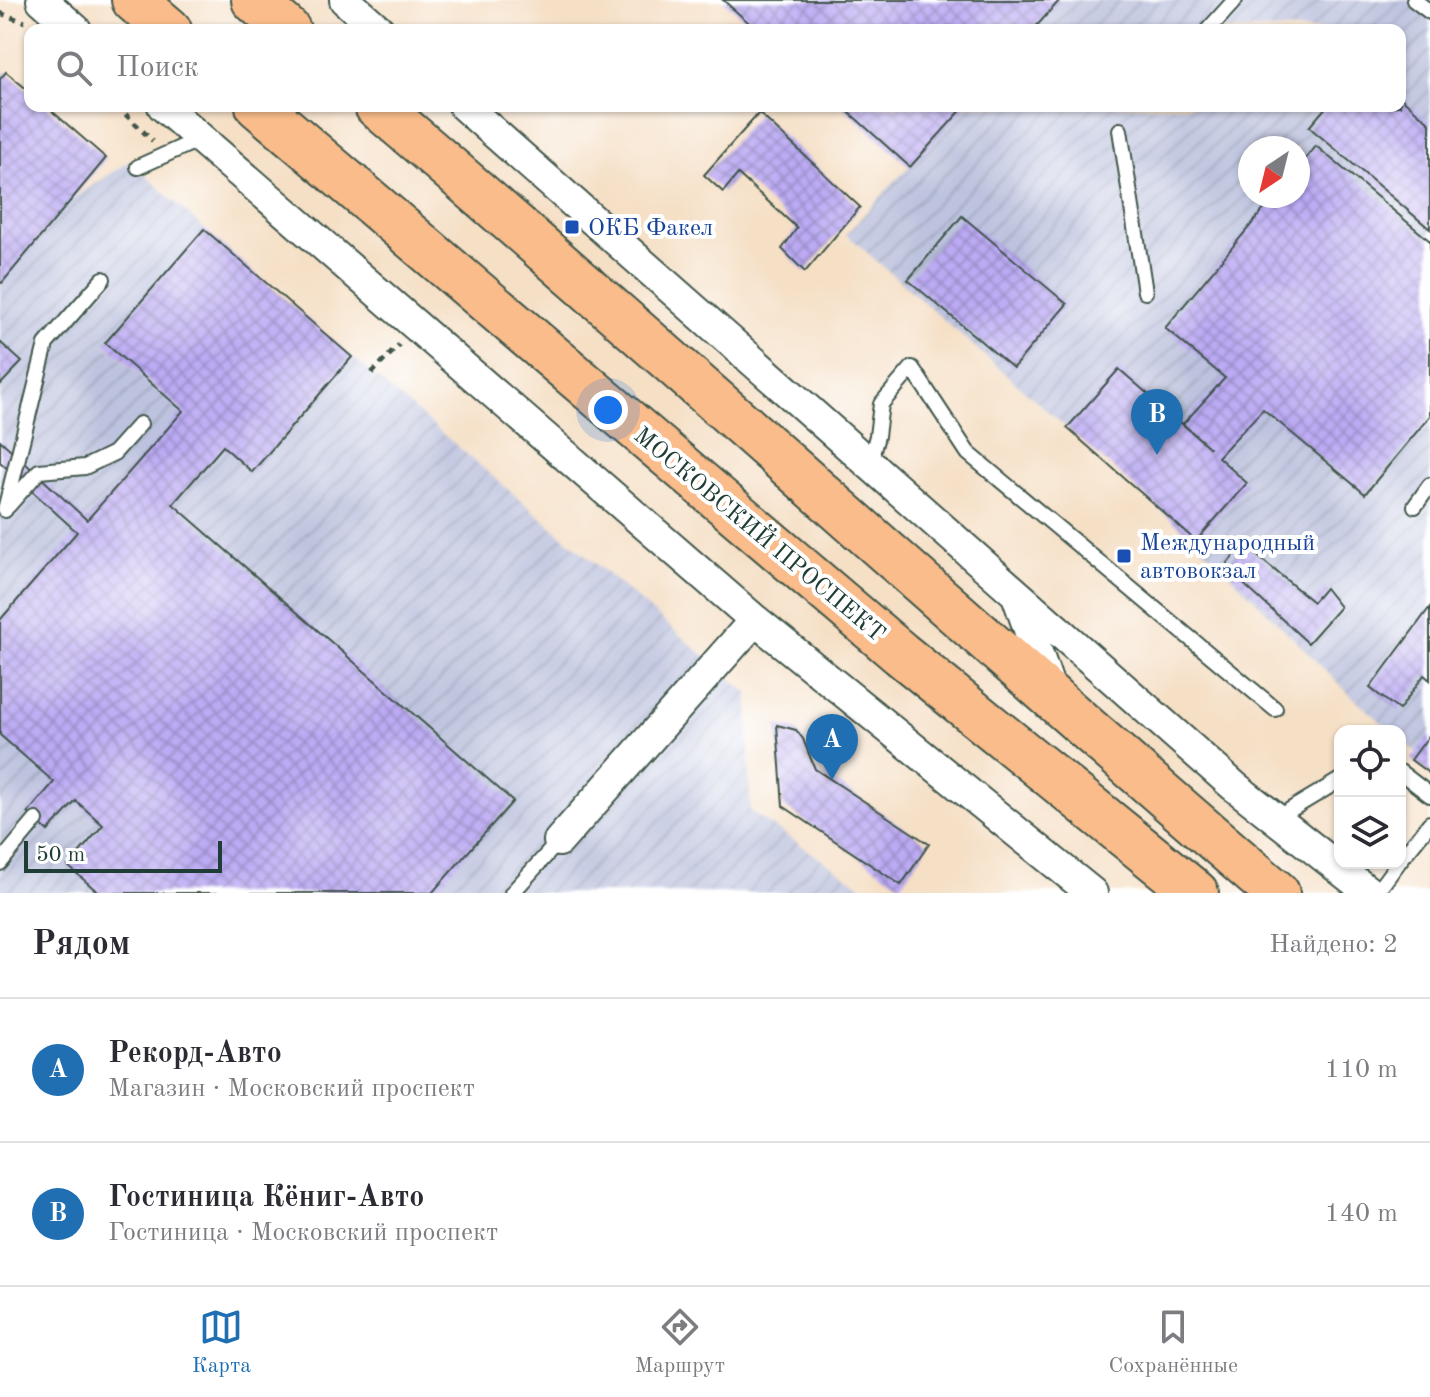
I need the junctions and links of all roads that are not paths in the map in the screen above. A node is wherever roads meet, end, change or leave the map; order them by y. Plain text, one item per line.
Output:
1 (42, 0) edge
2 (134, 0) edge
3 (254, 0) edge
4 (345, 0) edge
5 (1235, 0) edge
6 (1414, 0) edge
7 (1430, 12) edge
8 (69, 24) edge
9 (162, 24) edge
10 (281, 24) edge
11 (372, 24) edge
12 (1213, 24) edge
13 (170, 112) edge
14 (265, 112) edge
15 (384, 112) edge
16 (471, 112) edge
17 (1120, 130) dead end
18 (200, 138) junction
19 (138, 167) dead end
20 (103, 279) dead end
21 (1145, 292) dead end
22 (140, 424) dead end
23 (869, 465) junction
24 (1430, 485) edge
25 (1415, 506) dead end
26 (2, 513) edge
27 (1017, 597) junction
28 (949, 608) junction
29 (755, 620) junction
30 (901, 654) junction
31 (1054, 702) junction
32 (1275, 709) dead end
33 (1406, 777) edge
34 (1334, 784) edge
35 (1430, 795) edge
36 (1275, 819) junction
37 (36, 820) dead end
38 (1430, 823) edge
39 (559, 841) joint
40 (1406, 853) edge
41 (0, 863) edge
42 (1394, 869) edge
43 (512, 893) edge
44 (1092, 893) edge
45 (1196, 893) edge
46 (1277, 893) edge
47 (1370, 893) edge
48 (1376, 893) edge

1 - 8 street
2 - 9 main road
3 - 10 main road
4 - 11 street
5 - 12 lane
6 - 7 lane
13 - 18 street
14 - 30 main road, МОСКОВСКИЙ ПРОСПЕКТ
15 - 28 main road
16 - 23 street
17 - 21 lane
18 - 19 lane
18 - 29 street
20 - 26 lane
22 - 26 lane
23 - 27 street
23 - 32 lane
24 - 25 lane
27 - 31 street
27 - 36 street
28 - 30 main road
28 - 31 main road
29 - 39 street
29 - 44 street
30 - 45 main road, МОСКОВСКИЙ ПРОСПЕКТ
31 - 46 main road
33 - 35 lane
34 - 36 lane
36 - 47 street
37 - 41 lane
38 - 40 lane
39 - 43 lane
42 - 48 lane

